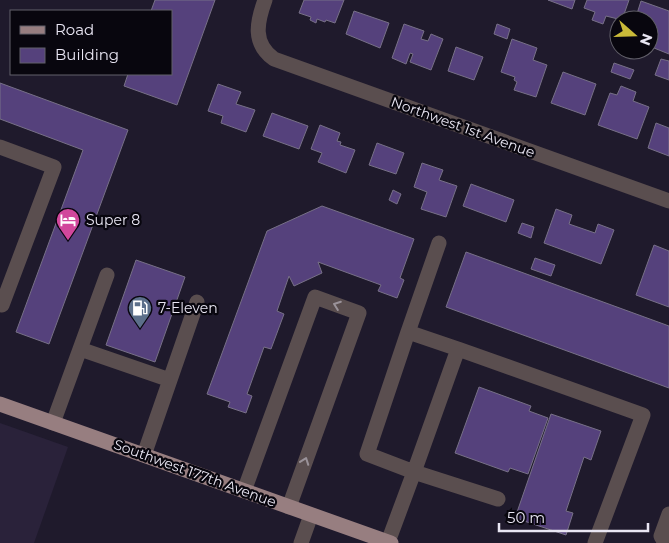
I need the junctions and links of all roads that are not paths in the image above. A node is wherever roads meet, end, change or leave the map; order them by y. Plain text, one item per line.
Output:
1 (265, 0) edge
2 (0, 147) edge
3 (669, 201) edge
4 (439, 243) dead end
5 (107, 275) dead end
6 (197, 302) dead end
7 (1, 307) edge
8 (408, 332) junction
9 (458, 349) junction
10 (80, 350) junction
11 (170, 380) junction
12 (0, 404) edge
13 (53, 423) junction
14 (144, 455) junction
15 (414, 472) junction
16 (244, 491) junction
17 (498, 500) dead end
18 (289, 507) junction
19 (669, 514) edge
20 (311, 515) junction
21 (301, 543) edge
22 (390, 543) edge
23 (595, 543) edge
24 (665, 543) edge

1 - 3 street, Northwest 1st Avenue
2 - 7 street
4 - 8 street
5 - 10 street
6 - 11 street
8 - 9 street
8 - 15 street
9 - 15 street
9 - 23 street
10 - 11 street
10 - 13 street
11 - 14 street
12 - 13 main road, Southwest 177th Avenue
13 - 14 main road, Southwest 177th Avenue
14 - 16 main road, Southwest 177th Avenue
15 - 17 street
15 - 22 street
16 - 18 main road, Southwest 177th Avenue
18 -> 16 street
18 - 20 main road, Southwest 177th Avenue
19 - 24 street
20 - 21 street
20 - 22 main road, Southwest 177th Avenue

